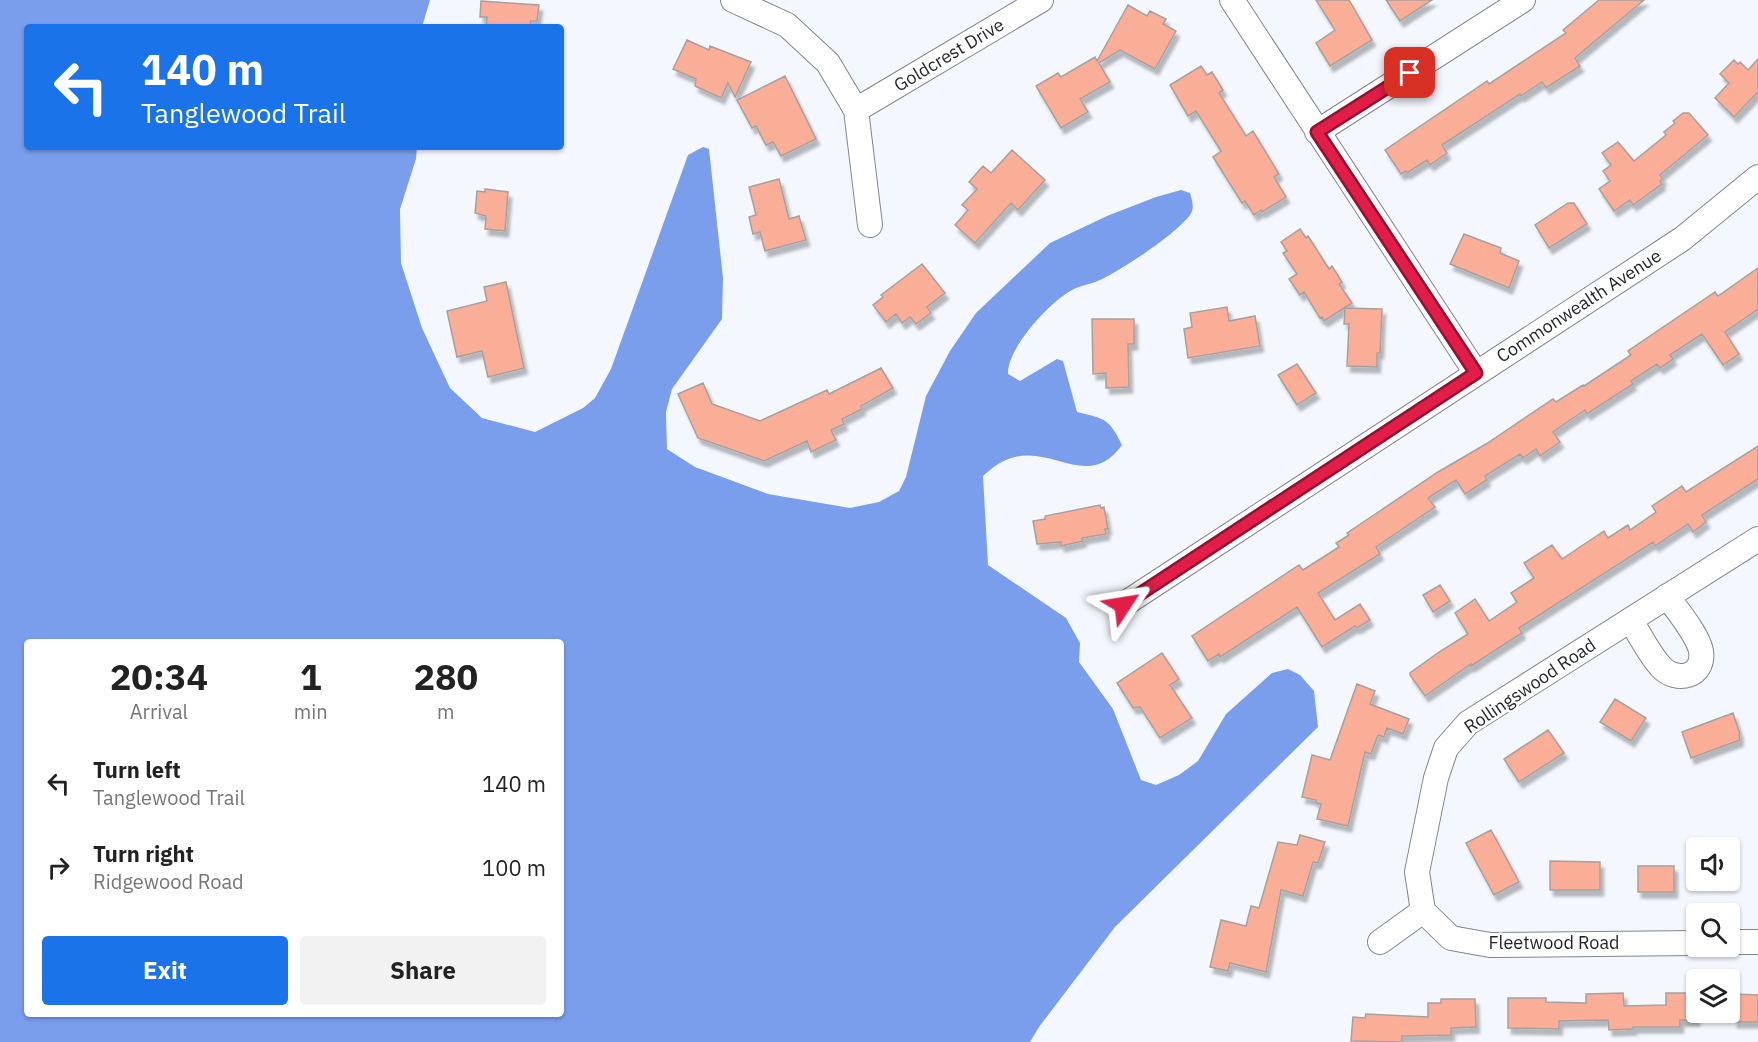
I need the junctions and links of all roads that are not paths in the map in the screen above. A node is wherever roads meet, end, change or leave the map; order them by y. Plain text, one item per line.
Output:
1 (733, 0) edge
2 (1041, 0) edge
3 (1232, 0) edge
4 (1522, 0) edge
5 (856, 110) junction
6 (1317, 132) junction
7 (1758, 177) edge
8 (870, 225) dead end
9 (1476, 373) junction
10 (1758, 539) edge
11 (1667, 596) junction
12 (1123, 605) dead end
13 (1631, 621) junction
14 (1423, 911) junction
15 (1380, 942) dead end
16 (1740, 942) edge
17 (1758, 942) edge
18 (1686, 943) edge

1 - 5 street
2 - 5 street, Goldcrest Drive
3 - 6 street
4 - 6 street
5 - 8 street
6 - 9 street
7 - 9 street, Commonwealth Avenue
9 - 12 street, Commonwealth Avenue
10 - 11 street, Rollingswood Road
11 - 13 street, Rollingswood Road
11 - 13 street
13 - 14 street, Rollingswood Road
14 - 15 street
14 - 18 street, Fleetwood Road
16 - 17 street

